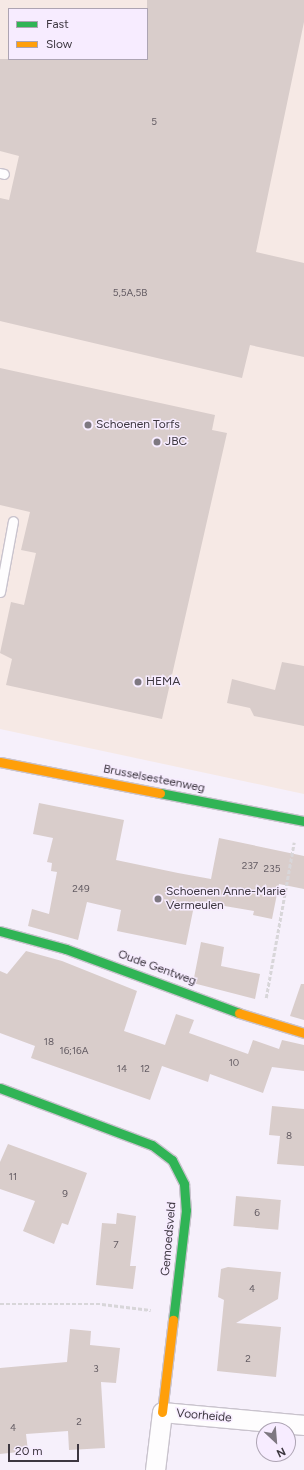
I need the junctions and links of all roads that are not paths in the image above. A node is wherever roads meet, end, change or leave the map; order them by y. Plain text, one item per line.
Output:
1 (13, 521) dead end
2 (0, 592) edge
3 (0, 762) edge
4 (301, 820) edge
5 (0, 931) edge
6 (304, 1033) edge
7 (0, 1088) edge
8 (162, 1412) junction
9 (304, 1425) edge
10 (155, 1470) edge

1 - 2 lane
3 - 4 street, Brusselsesteenweg
5 - 6 street, Oude Gentweg
7 - 8 street, Gemoedsveld
8 - 9 street, Voorheide
8 - 10 street, Voorheide

